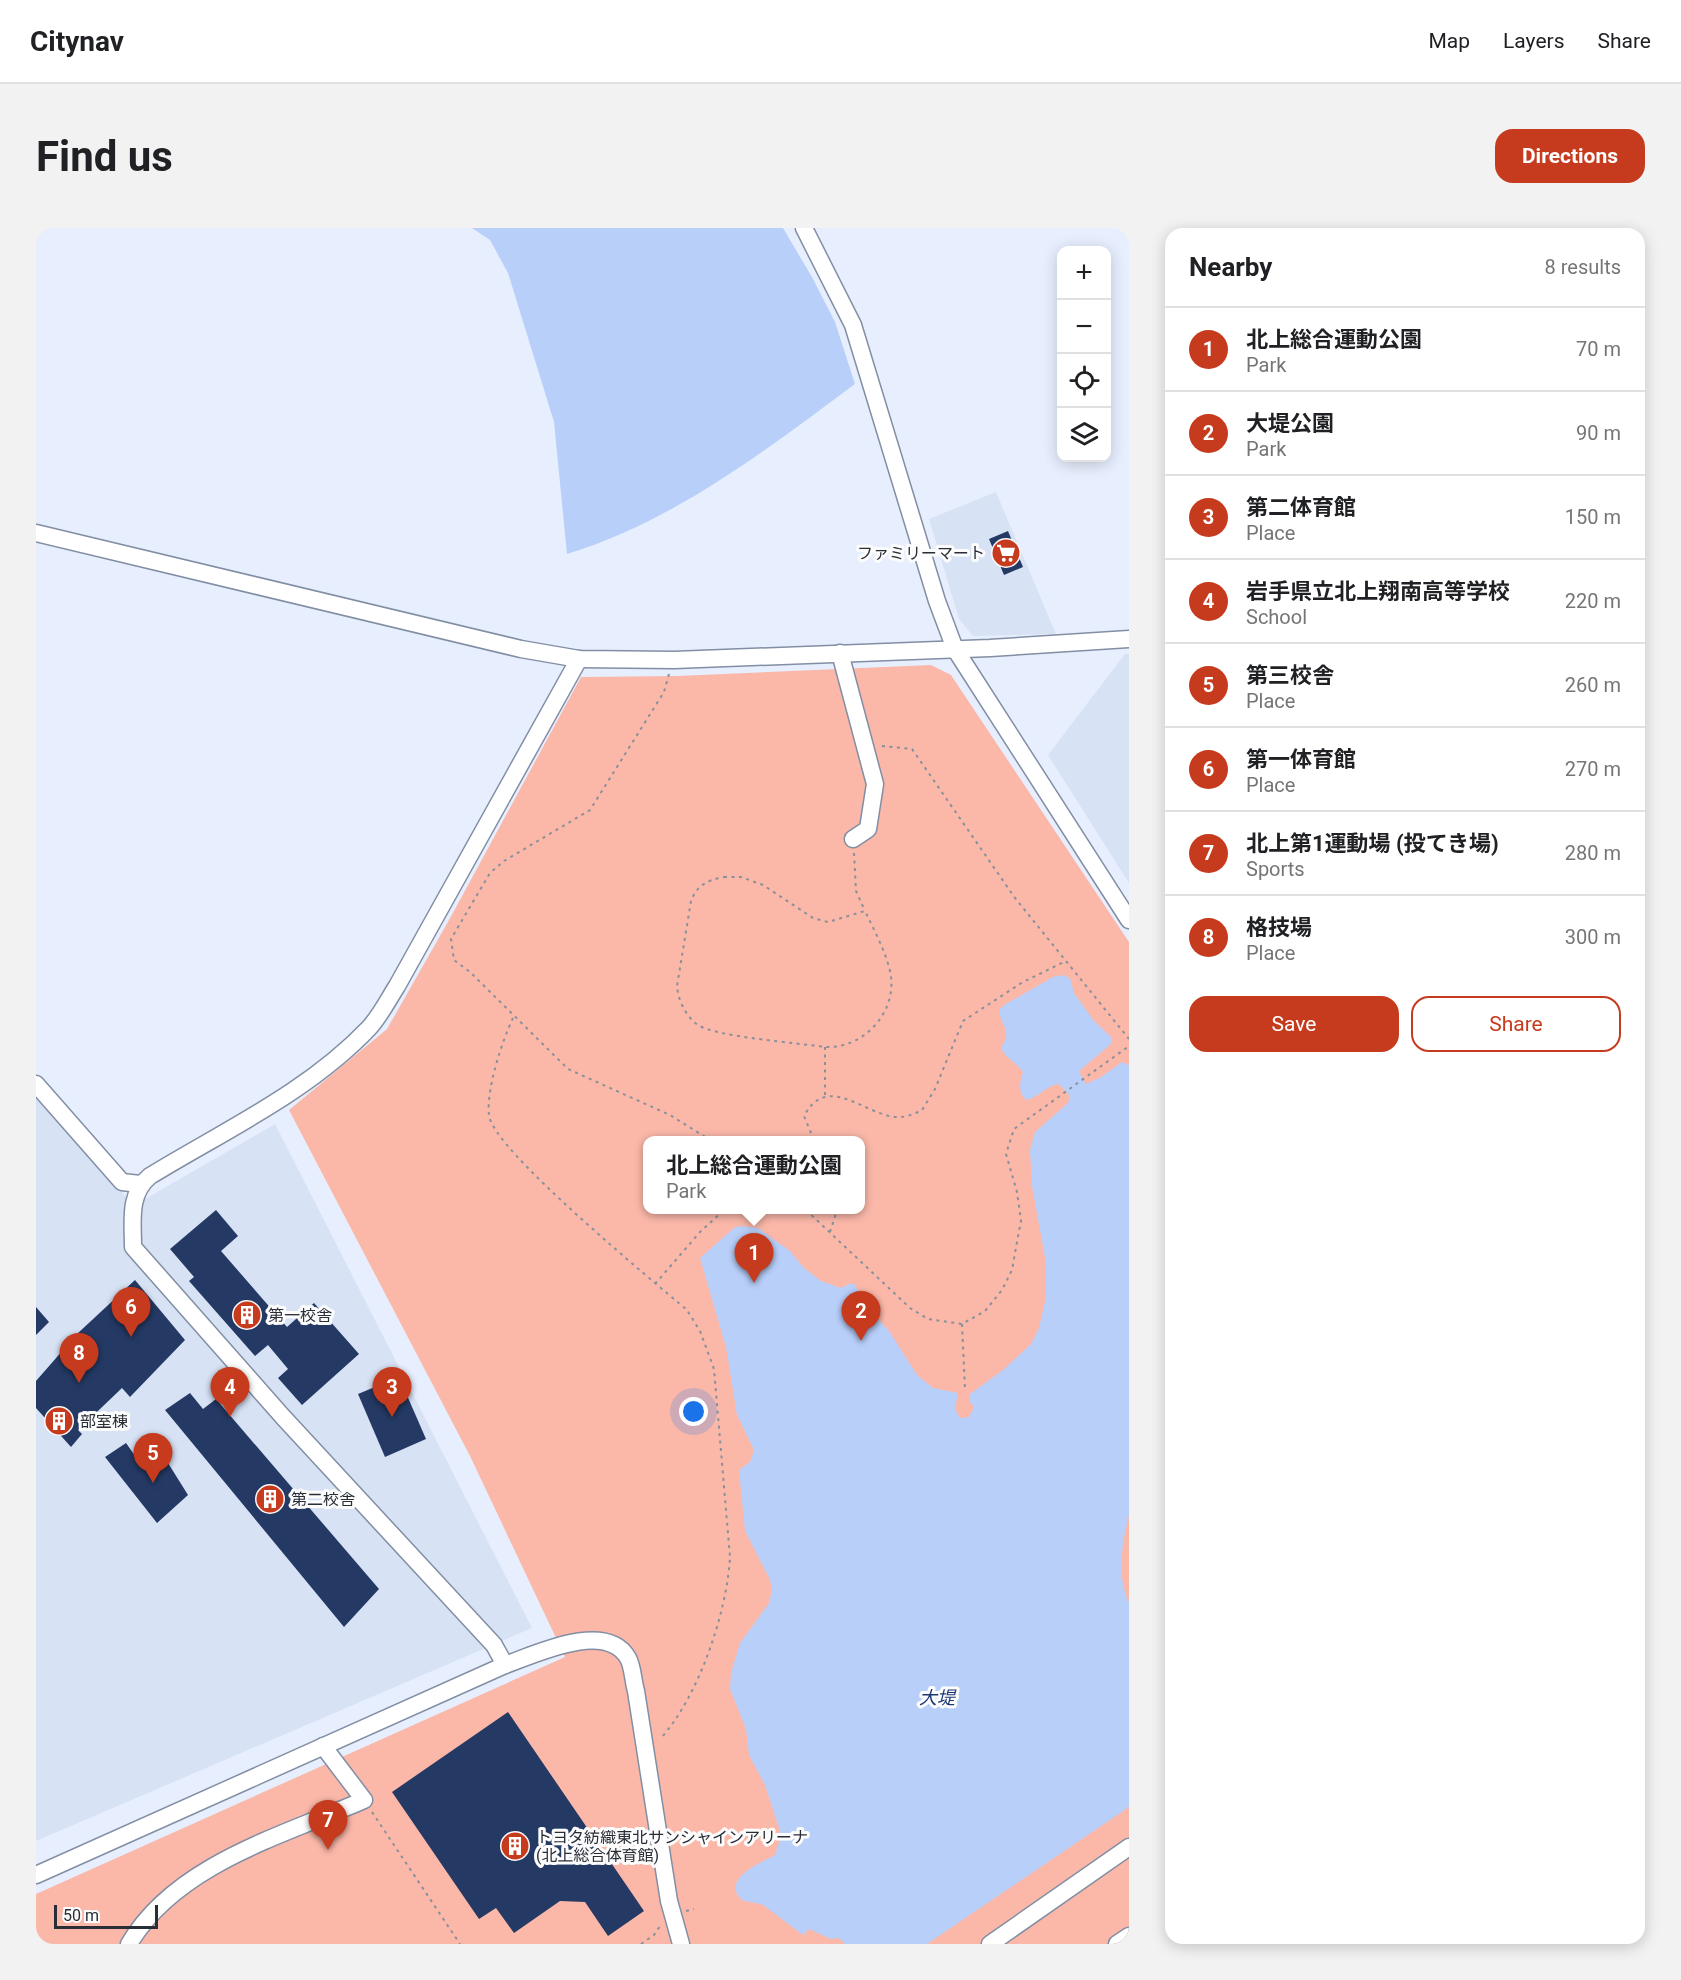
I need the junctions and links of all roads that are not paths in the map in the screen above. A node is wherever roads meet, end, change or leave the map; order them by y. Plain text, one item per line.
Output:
1 (804, 228) edge
2 (36, 533) edge
3 (1129, 639) edge
4 (955, 649) junction
5 (840, 653) junction
6 (579, 659) junction
7 (853, 839) road end
8 (1129, 920) edge
9 (36, 1084) edge
10 (140, 1184) junction
11 (505, 1665) junction
12 (323, 1746) junction
13 (1129, 1847) edge
14 (36, 1875) edge
15 (1129, 1936) edge
16 (129, 1944) edge
17 (681, 1944) edge
18 (990, 1944) edge
19 (1117, 1944) edge

1 - 4 street
2 - 6 street
3 - 4 street
4 - 5 street
4 - 8 street
5 - 6 street
5 - 7 street
6 - 10 street
9 - 10 street
10 - 11 street
11 - 12 street
11 - 17 street
12 - 14 street
12 - 16 street
13 - 18 street
15 - 19 street

